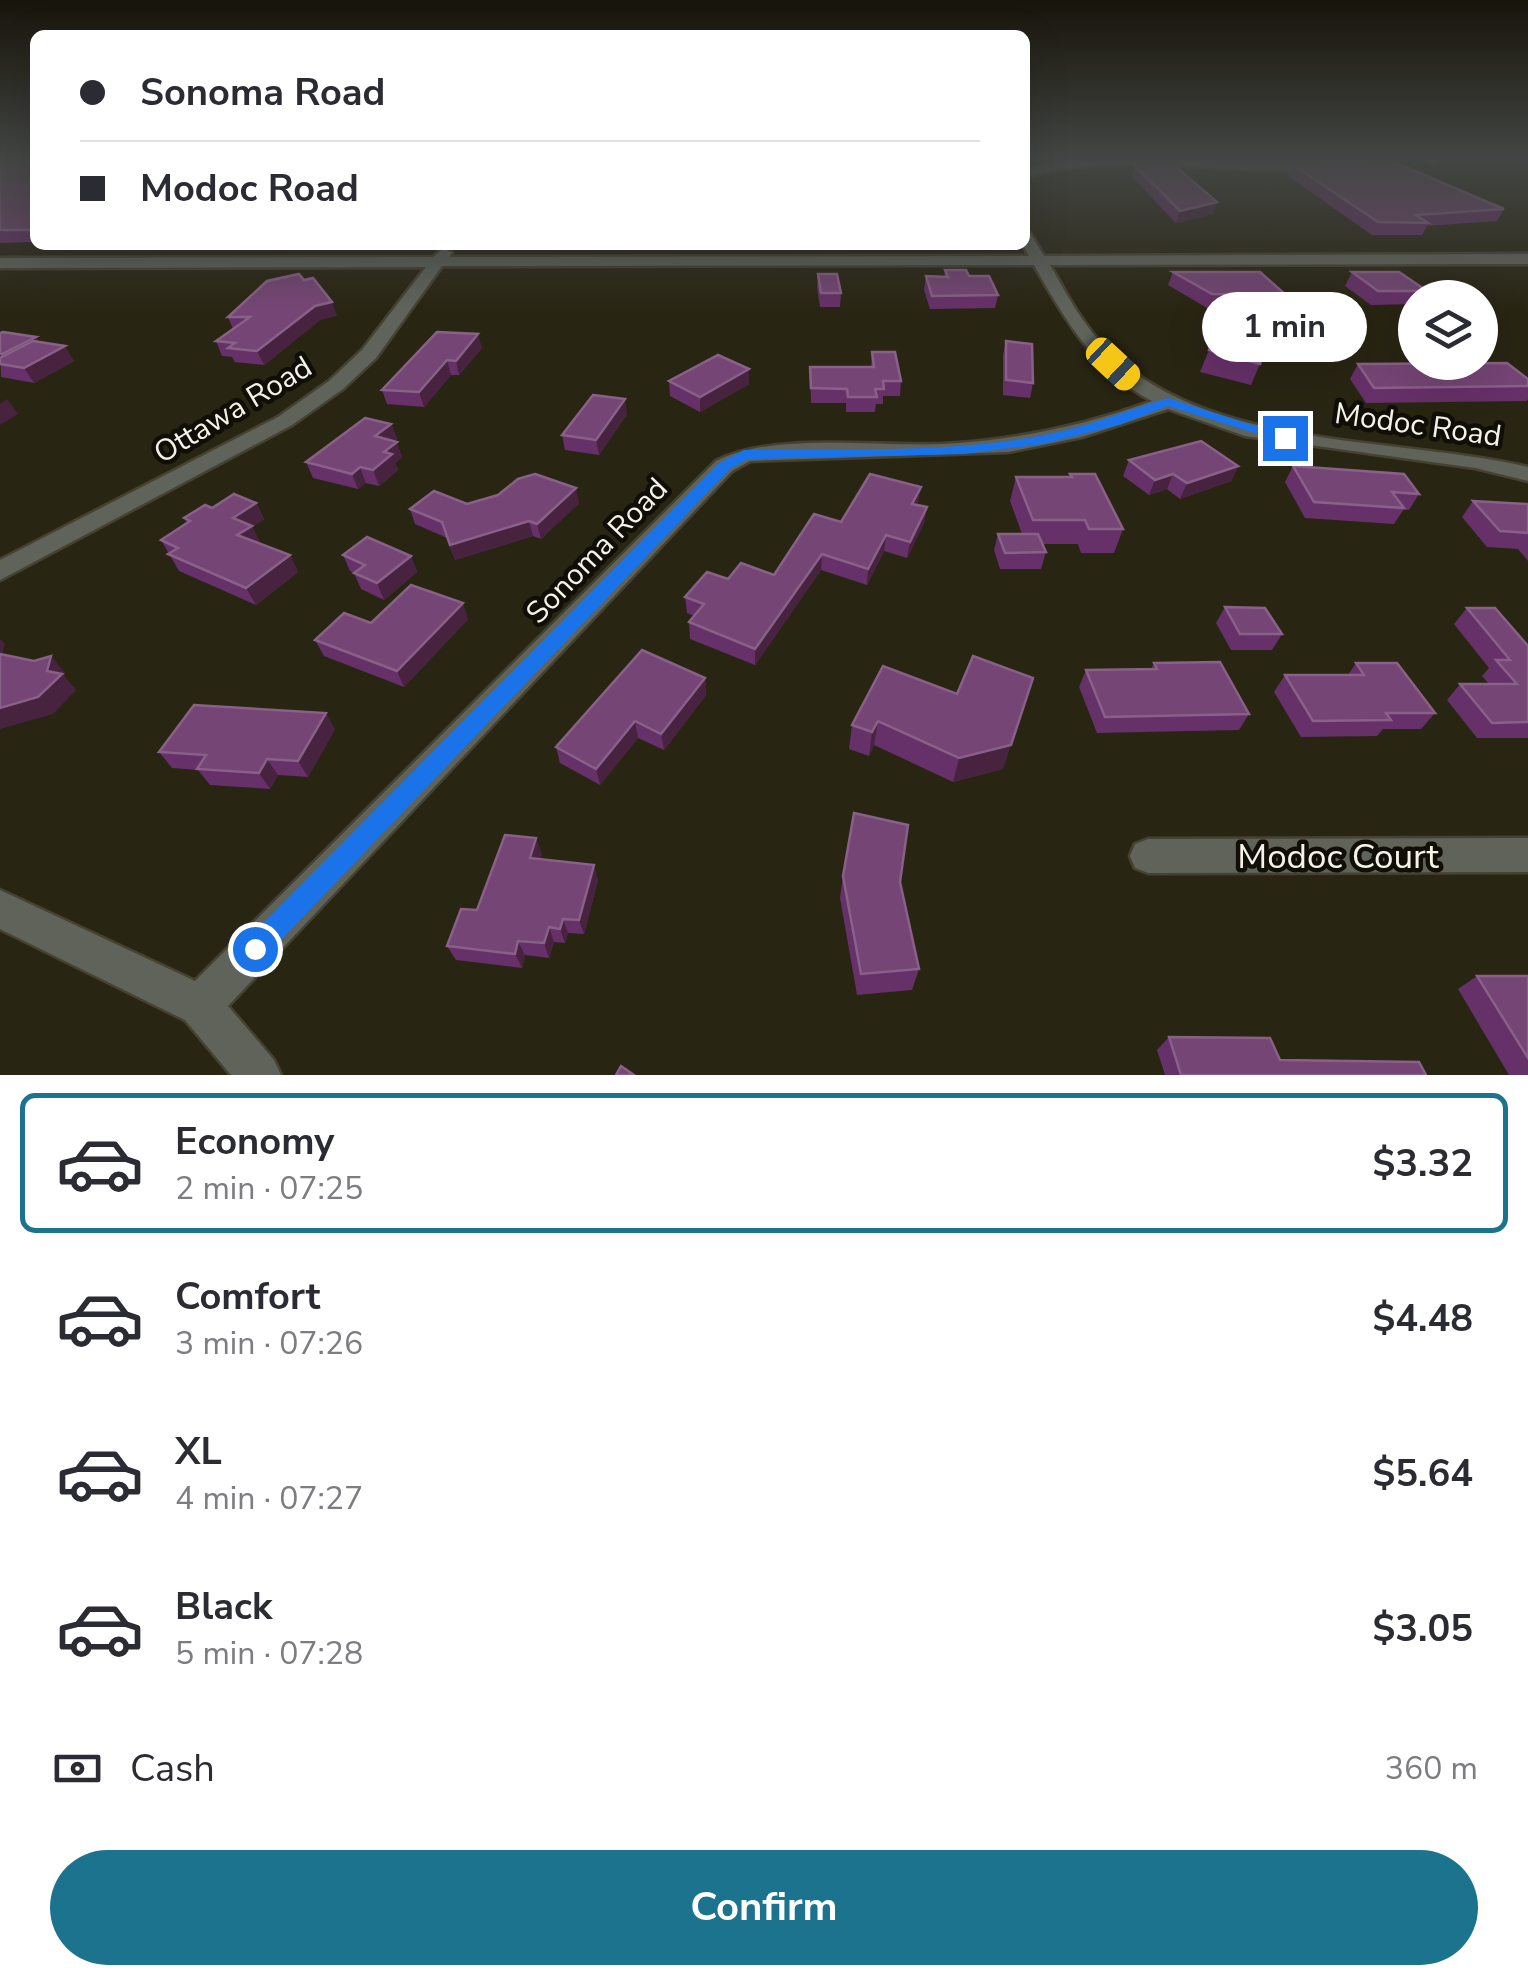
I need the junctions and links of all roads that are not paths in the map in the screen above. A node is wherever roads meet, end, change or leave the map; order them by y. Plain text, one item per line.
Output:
1 (1030, 244) edge
2 (115, 250) edge
3 (444, 253) edge
4 (1528, 259) edge
5 (1040, 260) junction
6 (97, 262) junction
7 (0, 263) edge
8 (1168, 402) junction
9 (1528, 474) edge
10 (0, 571) edge
11 (1528, 855) edge
12 (1148, 856) dead end
13 (0, 909) edge
14 (200, 1006) junction
15 (259, 1075) edge

1 - 5 street, Modoc Road
2 - 6 street
3 - 5 street
3 - 6 street
3 - 10 street, Ottawa Road
4 - 5 street
5 - 8 street, Modoc Road
6 - 7 street
8 - 9 street, Modoc Road
8 - 14 street, Sonoma Road
11 - 12 street, Modoc Court
13 - 14 street
14 - 15 street

